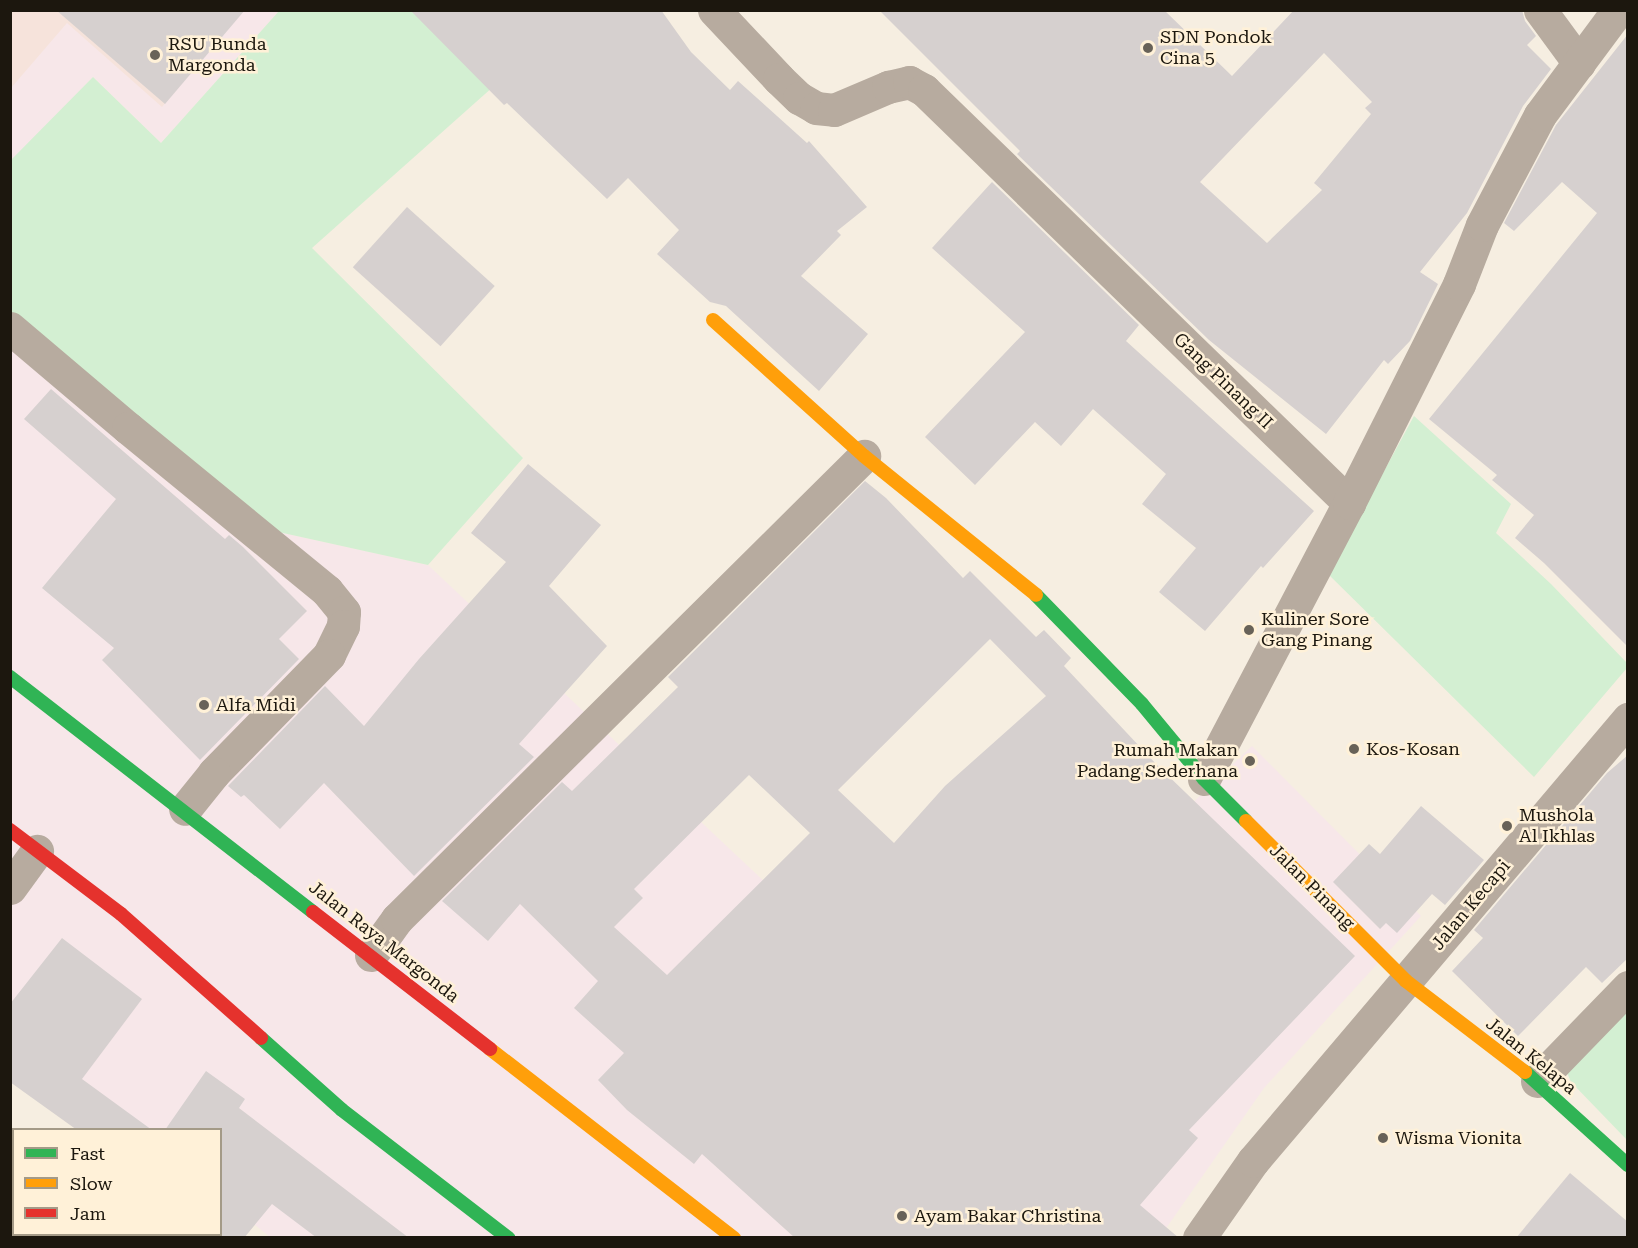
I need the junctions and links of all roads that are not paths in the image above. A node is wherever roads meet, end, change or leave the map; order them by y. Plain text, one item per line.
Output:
1 (714, 10) edge
2 (1540, 10) edge
3 (1618, 10) edge
4 (1579, 63) junction
5 (713, 320) dead end
6 (10, 328) edge
7 (864, 456) junction
8 (1348, 504) junction
9 (10, 677) edge
10 (1628, 719) edge
11 (1204, 779) junction
12 (184, 809) junction
13 (10, 830) edge
14 (38, 851) junction
15 (10, 888) edge
16 (371, 955) junction
17 (1406, 981) junction
18 (1628, 987) edge
19 (1537, 1081) junction
20 (1628, 1166) edge
21 (508, 1238) edge
22 (734, 1238) edge
23 (1199, 1238) edge

1 - 8 street, Gang Pinang II
2 - 4 street
3 - 4 street
4 - 8 street
5 - 7 main road, Jalan Pinang
6 - 12 street
7 - 11 main road, Jalan Pinang
7 - 16 street
8 - 11 street
9 - 12 main road, Jalan Raya Margonda
10 - 17 street, Jalan Kecapi
11 - 17 main road, Jalan Pinang
12 - 16 main road, Jalan Raya Margonda
13 - 14 main road
14 - 15 street
14 - 21 main road
16 - 22 main road, Jalan Raya Margonda
17 - 19 main road, Jalan Kelapa
17 - 23 street
18 - 19 street
19 - 20 main road, Jalan Kelapa

